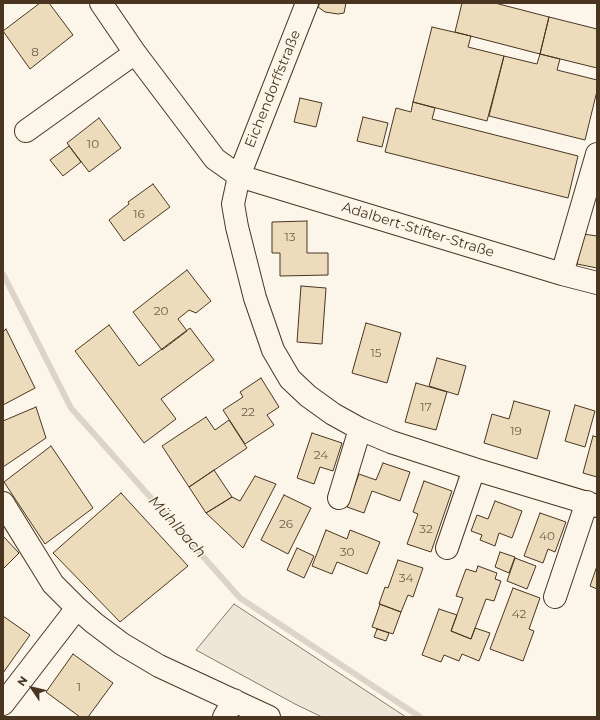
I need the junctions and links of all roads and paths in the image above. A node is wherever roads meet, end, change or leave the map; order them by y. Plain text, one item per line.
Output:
1 (100, 3) edge
2 (307, 3) edge
3 (135, 53) junction
4 (26, 131) dead end
5 (597, 154) edge
6 (239, 176) junction
7 (562, 274) junction
8 (597, 283) edge
9 (360, 429) junction
10 (474, 469) junction
11 (339, 498) dead end
12 (3, 503) edge
13 (592, 504) edge
14 (447, 548) dead end
15 (554, 597) dead end
16 (77, 608) junction
17 (3, 703) edge
18 (229, 709) edge
19 (269, 717) edge

1 - 3 street, Adalbert-Stifter-Straße
2 - 6 street, Eichendorffstraße
3 - 4 street
3 - 6 street, Adalbert-Stifter-Straße
5 - 7 street
6 - 7 street, Adalbert-Stifter-Straße
6 - 9 street, Eichendorffstraße
7 - 8 street, Adalbert-Stifter-Straße
9 - 10 street, Eichendorffstraße
9 - 11 street
10 - 13 street, Eichendorffstraße
10 - 14 street
12 - 16 street
13 - 15 street
16 - 17 street
16 - 18 street
18 - 19 street

